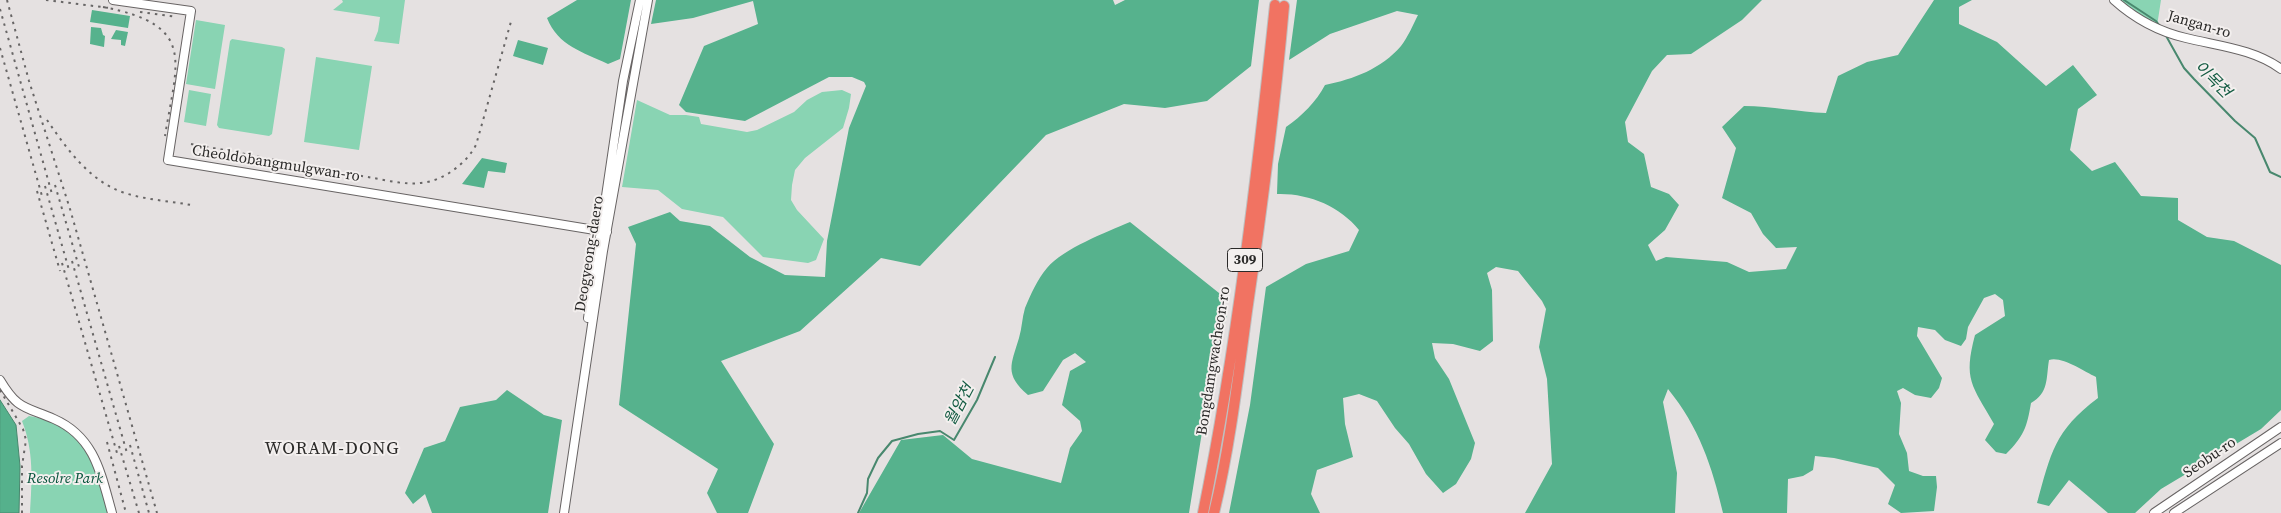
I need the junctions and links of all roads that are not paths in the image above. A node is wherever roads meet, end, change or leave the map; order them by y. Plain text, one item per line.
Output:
1 (112, 0) edge
2 (640, 0) edge
3 (648, 0) edge
4 (2114, 0) edge
5 (127, 1) edge
6 (2281, 69) edge
7 (604, 232) junction
8 (0, 380) edge
9 (2281, 427) edge
10 (2281, 443) edge
11 (112, 513) edge
12 (559, 513) edge
13 (564, 513) edge
14 (1203, 513) edge
15 (1214, 513) edge
16 (2154, 513) edge
17 (2174, 513) edge

1 - 5 street, Cheoldobangmulgwan-ro
2 - 7 street, Deogyeong-daero
3 - 7 street, Deogyeong-daero
4 - 6 street, Jangan-ro
5 - 7 street, Cheoldobangmulgwan-ro
7 - 12 street, Deogyeong-daero
7 - 13 street, Deogyeong-daero
8 - 11 street
9 - 16 street, Seobu-ro
10 - 17 street, Seobu-ro
14 - 15 highway, Bongdamgwacheon-ro / 309

